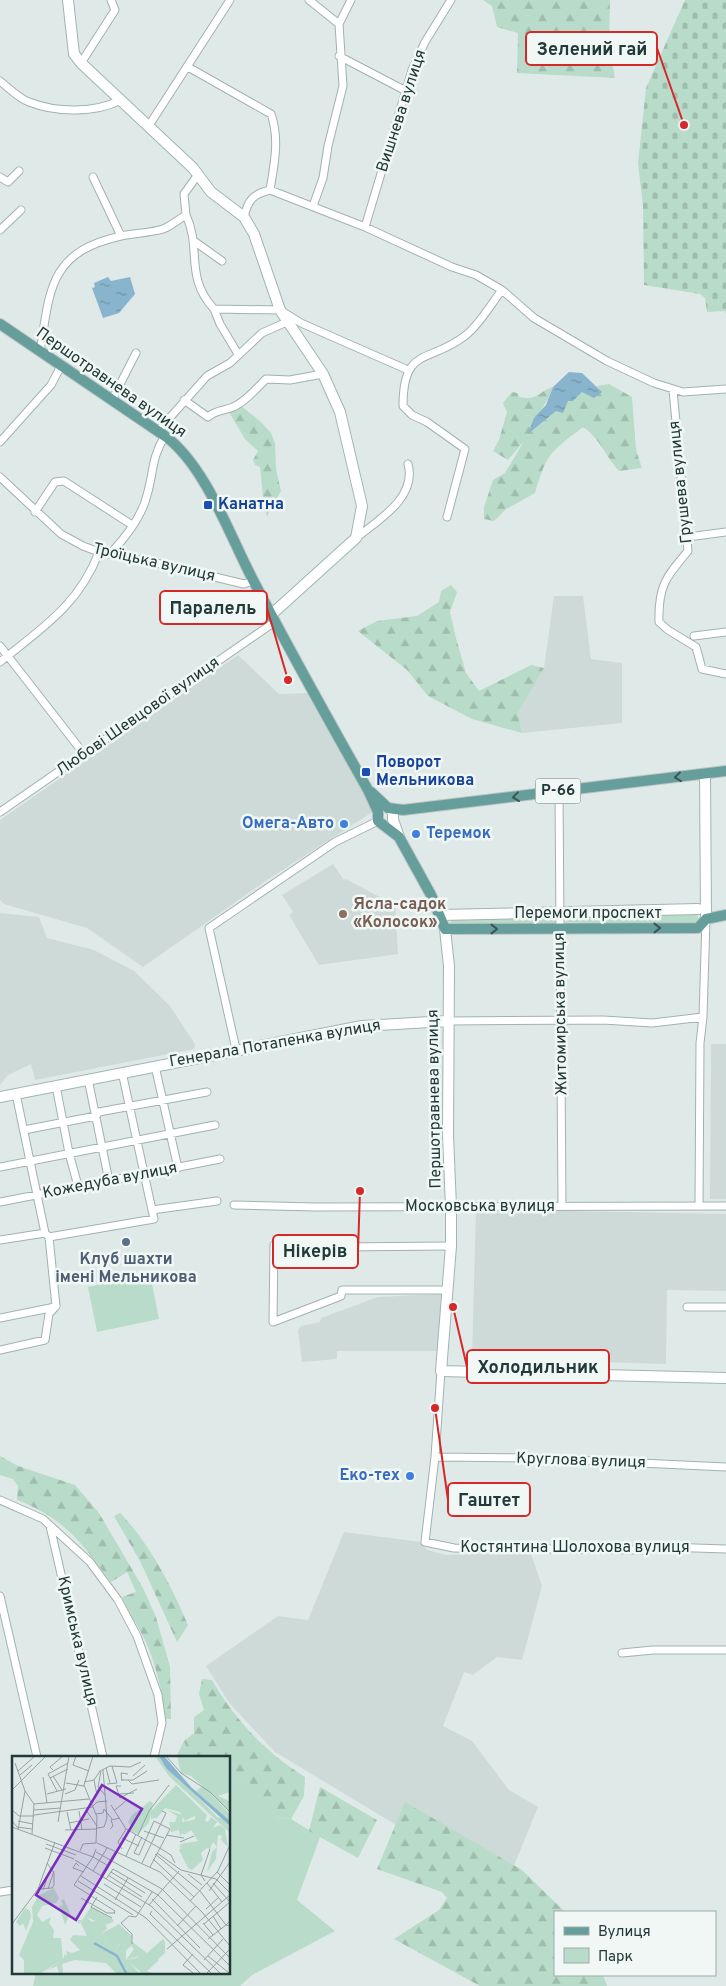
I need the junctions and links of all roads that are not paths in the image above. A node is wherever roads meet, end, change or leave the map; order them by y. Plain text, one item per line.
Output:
1 (68, 0) edge
2 (111, 0) edge
3 (230, 0) edge
4 (309, 0) edge
5 (351, 0) edge
6 (451, 0) edge
7 (339, 24) junction
8 (340, 56) junction
9 (80, 63) junction
10 (188, 67) junction
11 (0, 81) edge
12 (406, 91) junction
13 (121, 100) junction
14 (148, 127) junction
15 (19, 171) dead end
16 (197, 176) junction
17 (0, 177) edge
18 (93, 177) dead end
19 (270, 190) junction
20 (313, 206) junction
21 (20, 210) dead end
22 (186, 215) junction
23 (244, 217) junction
24 (365, 227) junction
25 (0, 230) edge
26 (121, 236) junction
27 (194, 241) junction
28 (222, 261) dead end
29 (502, 290) junction
30 (214, 309) junction
31 (280, 310) junction
32 (289, 321) junction
33 (0, 324) edge
34 (40, 352) junction
35 (136, 353) dead end
36 (238, 354) junction
37 (61, 366) junction
38 (408, 370) junction
39 (323, 374) junction
40 (726, 389) edge
41 (673, 390) junction
42 (112, 400) junction
43 (184, 400) junction
44 (162, 434) junction
45 (0, 442) edge
46 (408, 464) dead end
47 (0, 477) edge
48 (35, 512) junction
49 (446, 517) dead end
50 (132, 525) junction
51 (726, 532) edge
52 (688, 537) junction
53 (356, 538) junction
54 (98, 552) junction
55 (110, 554) junction
56 (254, 581) junction
57 (274, 618) junction
58 (726, 632) edge
59 (694, 636) dead end
60 (0, 646) edge
61 (8, 656) junction
62 (0, 662) edge
63 (726, 674) edge
64 (84, 754) junction
65 (726, 771) edge
66 (705, 774) junction
67 (368, 790) junction
68 (559, 791) junction
69 (389, 808) junction
70 (0, 812) edge
71 (379, 819) junction
72 (393, 820) junction
73 (399, 837) junction
74 (707, 899) junction
75 (698, 909) junction
76 (561, 914) junction
77 (441, 915) junction
78 (726, 915) edge
79 (706, 919) junction
80 (445, 929) junction
81 (561, 929) junction
82 (703, 1018) junction
83 (562, 1020) junction
84 (448, 1021) junction
85 (235, 1047) junction
86 (155, 1066) junction
87 (122, 1072) junction
88 (88, 1079) junction
89 (56, 1086) junction
90 (207, 1092) dead end
91 (16, 1094) junction
92 (0, 1097) edge
93 (163, 1100) junction
94 (128, 1108) junction
95 (96, 1116) junction
96 (64, 1122) junction
97 (216, 1126) dead end
98 (24, 1130) junction
99 (172, 1134) junction
100 (136, 1141) junction
101 (101, 1148) junction
102 (69, 1153) junction
103 (220, 1159) dead end
104 (29, 1161) junction
105 (0, 1167) edge
106 (178, 1168) junction
107 (143, 1174) junction
108 (109, 1181) junction
109 (78, 1186) junction
110 (37, 1195) junction
111 (0, 1202) edge
112 (217, 1202) dead end
113 (234, 1205) dead end
114 (699, 1205) junction
115 (562, 1206) junction
116 (726, 1206) edge
117 (451, 1207) junction
118 (152, 1210) junction
119 (47, 1235) junction
120 (0, 1240) edge
121 (451, 1246) junction
122 (447, 1290) junction
123 (56, 1306) junction
124 (687, 1307) dead end
125 (726, 1307) edge
126 (0, 1318) edge
127 (0, 1350) edge
128 (441, 1371) junction
129 (726, 1378) edge
130 (435, 1457) junction
131 (726, 1467) edge
132 (0, 1500) edge
133 (50, 1526) junction
134 (726, 1549) edge
135 (0, 1596) edge
136 (726, 1650) edge
137 (622, 1653) dead end
138 (37, 1756) edge
139 (103, 1756) edge
140 (154, 1756) edge

1 - 9 street
2 - 9 street
3 - 10 street
4 - 7 street
5 - 7 street
6 - 12 street, Вишнева вулиця
7 - 8 street
8 - 12 street
8 - 20 street
9 - 13 street
10 - 14 street
10 - 19 street
11 - 13 street
12 - 24 street, Вишнева вулиця
13 - 14 street
14 - 16 street
15 - 17 street
16 - 22 street
16 - 23 street
18 - 26 street
19 - 20 street
19 - 23 street
20 - 24 street
21 - 25 street
22 - 26 street
22 - 27 street
23 - 31 street
24 - 29 street
26 - 34 street
27 - 28 street
27 - 30 street
29 - 38 street
29 - 41 street
30 - 31 street
30 - 36 street
31 - 32 street
31 - 38 street
32 - 36 street
32 - 39 street
33 - 34 main road, Першотравнева вулиця
34 - 37 main road, Першотравнева вулиця
35 - 42 street
36 - 43 street
37 - 42 main road, Першотравнева вулиця
37 - 45 street
38 - 49 street
39 - 43 street
39 - 53 street
40 - 41 street
41 - 52 street, Грушева вулиця
42 - 44 main road, Першотравнева вулиця
43 - 44 street
44 - 50 street
44 - 56 main road, Першотравнева вулиця
46 - 53 street, Любові Шевцової вулиця
47 - 48 street, Троїцька вулиця
48 - 50 street, Троїцька вулиця
48 - 54 street, Троїцька вулиця
50 - 55 street
51 - 52 street
52 - 63 street, Грушева вулиця
53 - 57 street, Любові Шевцової вулиця
54 - 55 street, Троїцька вулиця
54 - 61 street
55 - 56 street, Троїцька вулиця
56 - 57 main road, Першотравнева вулиця
57 - 64 street, Любові Шевцової вулиця
57 - 67 main road, Першотравнева вулиця
58 - 59 street
60 - 61 street
61 - 62 street
61 - 64 street
64 - 70 street, Любові Шевцової вулиця
65 - 66 main road, Р-66
66 -> 68 main road, Р-66
66 - 74 street
67 - 69 main road, Першотравнева вулиця
67 - 71 main road, Першотравнева вулиця
68 -> 69 main road, Р-66
68 - 76 street, Житомирська вулиця
69 - 71 street
69 - 72 street
71 - 72 street
71 - 73 main road, Першотравнева вулиця
71 - 85 street
72 - 73 street, Першотравнева вулиця
73 - 77 main road, Першотравнева вулиця
74 - 75 street
74 - 79 street
75 - 76 street, Перемоги проспект
75 - 79 street
76 - 77 street, Перемоги проспект
76 - 81 street, Житомирська вулиця
77 - 80 main road, Першотравнева вулиця
78 - 79 main road, Перемоги проспект
81 -> 79 main road, Перемоги проспект
79 - 82 street
80 -> 81 main road, Перемоги проспект
80 - 84 street, Першотравнева вулиця
81 - 83 street, Житомирська вулиця
82 - 83 street, Генерала Потапенка вулиця
82 - 114 street
83 - 84 street, Генерала Потапенка вулиця
83 - 115 street, Житомирська вулиця
84 - 85 street, Генерала Потапенка вулиця
84 - 117 street, Першотравнева вулиця
85 - 86 street, Генерала Потапенка вулиця
86 - 87 street, Генерала Потапенка вулиця
86 - 93 street
87 - 88 street, Генерала Потапенка вулиця
87 - 94 street
88 - 89 street, Генерала Потапенка вулиця
88 - 95 street
89 - 91 street, Генерала Потапенка вулиця
89 - 96 street
90 - 93 street
91 - 92 street, Генерала Потапенка вулиця
91 - 98 street
93 - 94 street
93 - 99 street
94 - 95 street
94 - 100 street
95 - 96 street
95 - 101 street
96 - 98 street
96 - 102 street
97 - 99 street, Кожедуба вулиця
98 - 104 street
99 - 100 street, Кожедуба вулиця
99 - 106 street
100 - 101 street, Кожедуба вулиця
100 - 107 street
101 - 102 street, Кожедуба вулиця
101 - 108 street
102 - 104 street, Кожедуба вулиця
102 - 109 street
103 - 106 street, Кожедуба вулиця
104 - 105 street, Кожедуба вулиця
104 - 110 street
106 - 107 street, Кожедуба вулиця
107 - 108 street, Кожедуба вулиця
107 - 118 street
108 - 109 street, Кожедуба вулиця
109 - 110 street, Кожедуба вулиця
110 - 111 street, Кожедуба вулиця
110 - 119 street
112 - 118 street
113 - 117 street, Московська вулиця
114 - 115 street, Московська вулиця
114 - 116 street, Московська вулиця
115 - 117 street, Московська вулиця
117 - 121 street, Першотравнева вулиця
118 - 119 street
119 - 120 street
119 - 123 street
121 - 122 street, Першотравнева вулиця
121 - 122 street
122 - 128 street, Першотравнева вулиця
123 - 126 street
123 - 127 street
124 - 125 street
128 - 129 street
128 - 130 street
130 - 131 street, Круглова вулиця
130 - 134 street, Костянтина Шолохова вулиця
132 - 133 street
133 - 139 street, Кримська вулиця
133 - 140 street
135 - 138 street
136 - 137 street

